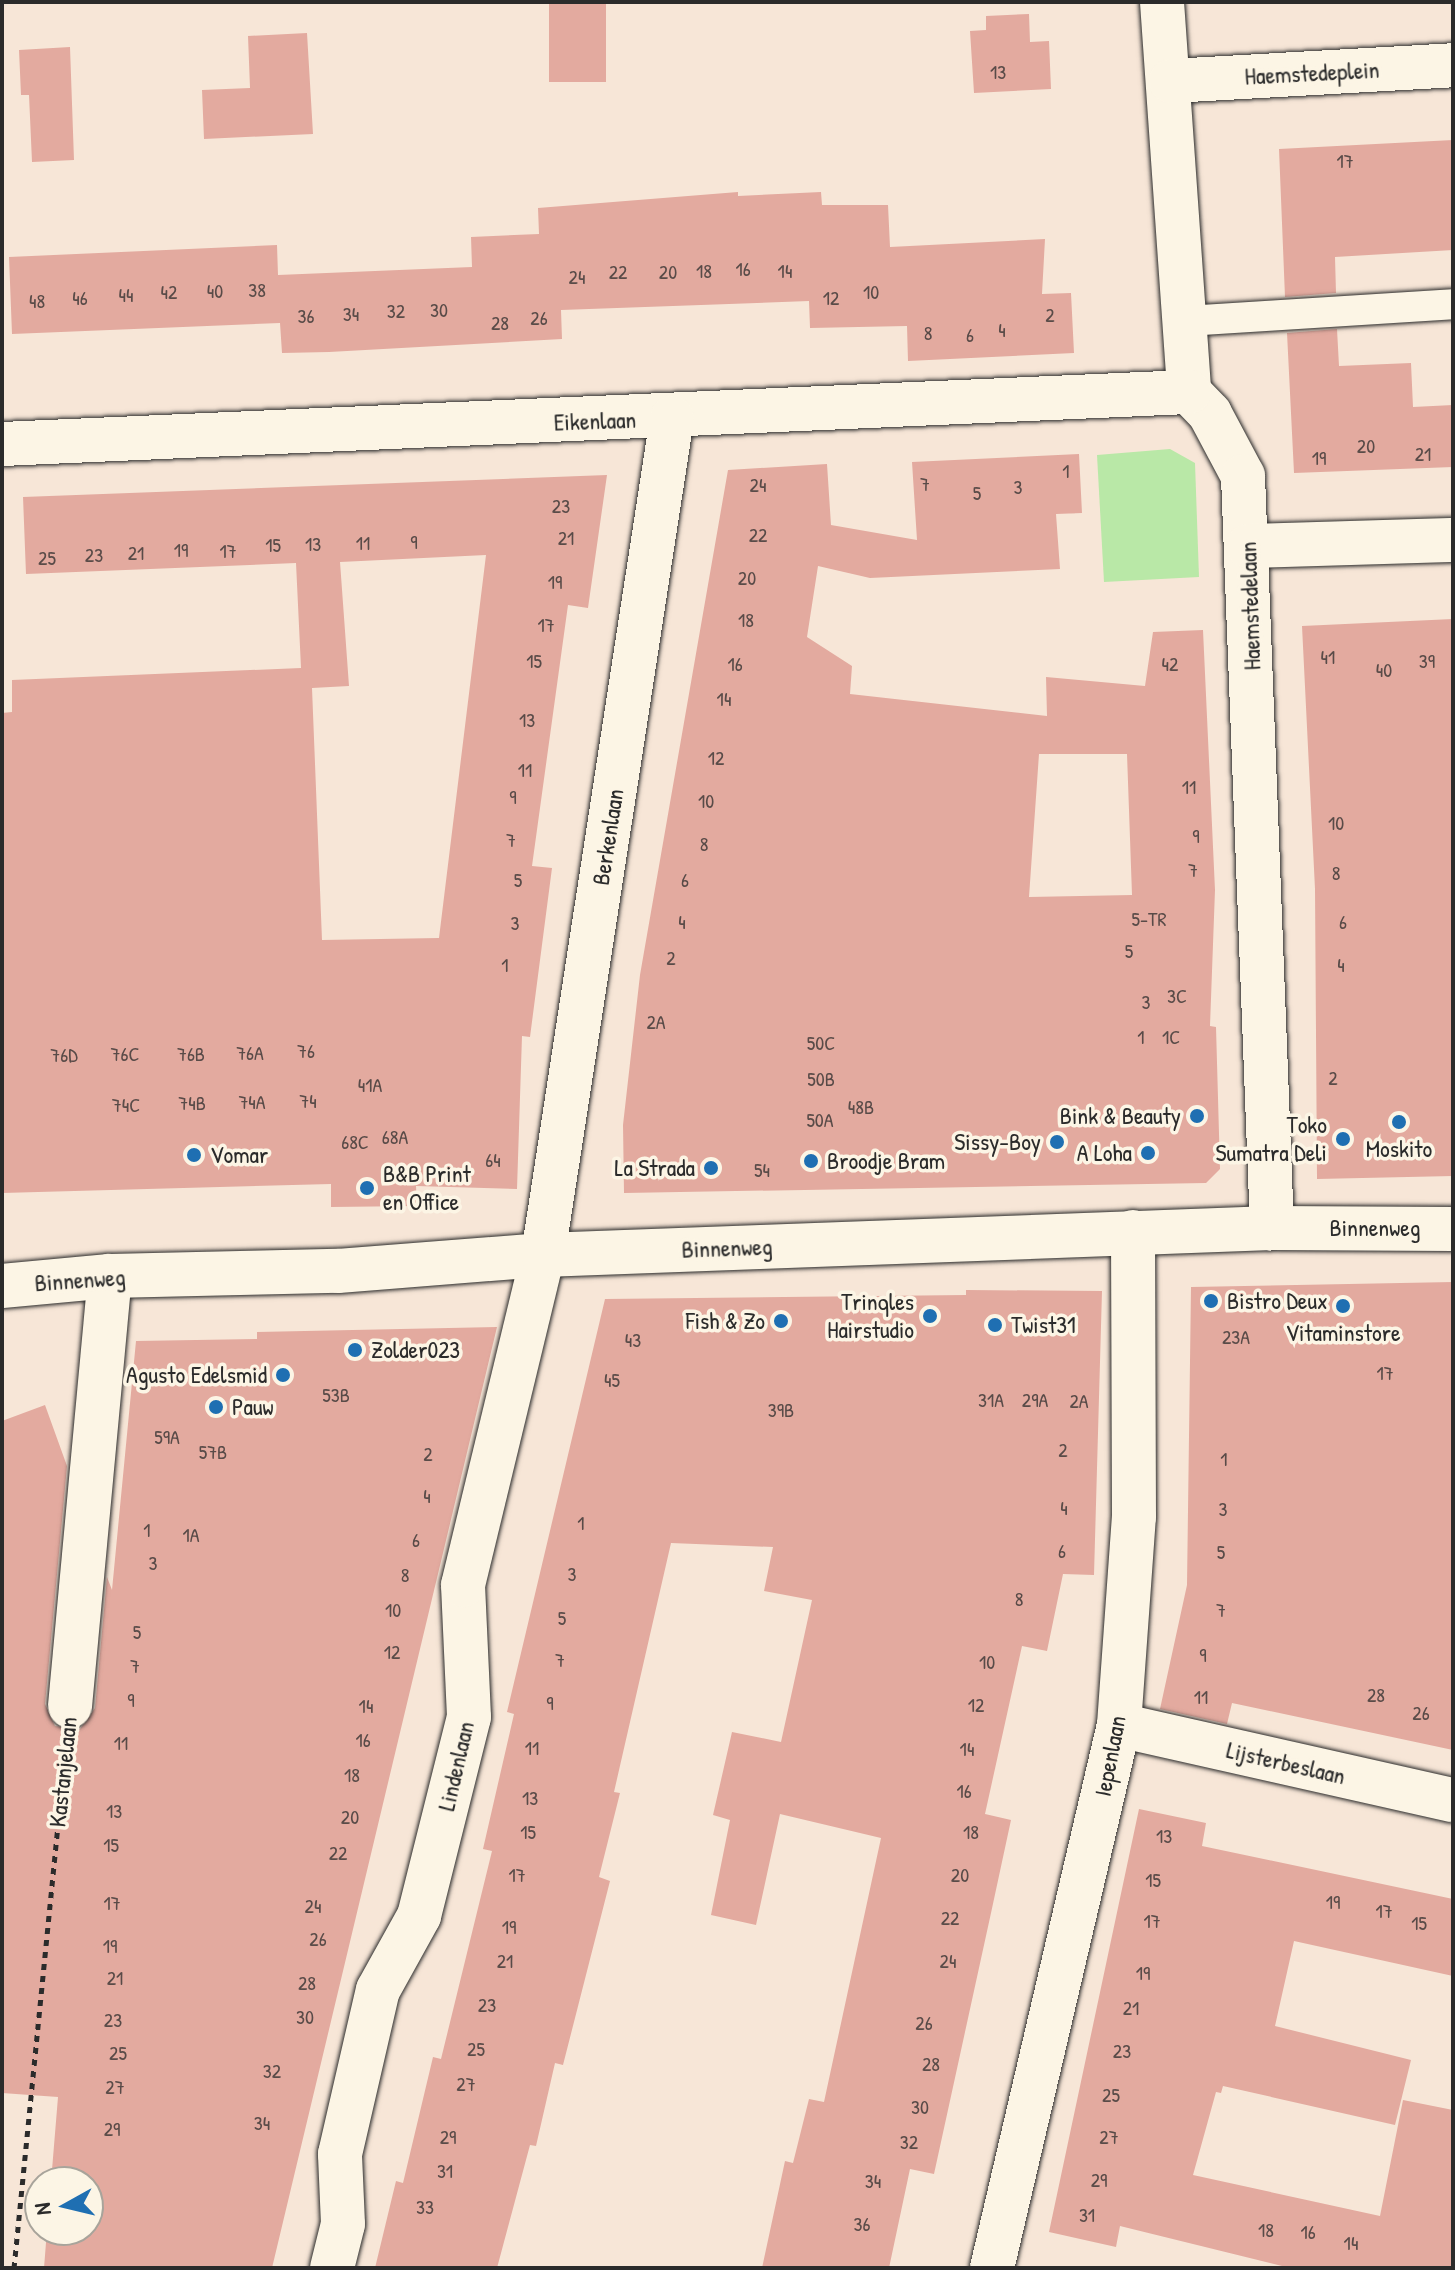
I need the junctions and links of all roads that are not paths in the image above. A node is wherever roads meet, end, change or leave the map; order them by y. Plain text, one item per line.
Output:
1 (1162, 2) edge
2 (1453, 65) edge
3 (1171, 81) junction
4 (1453, 304) edge
5 (1185, 321) junction
6 (1189, 392) junction
7 (672, 418) junction
8 (2, 444) edge
9 (1453, 540) edge
10 (1248, 546) junction
11 (1272, 1228) junction
12 (1453, 1229) edge
13 (1133, 1232) junction
14 (543, 1255) junction
15 (110, 1276) junction
16 (2, 1286) edge
17 (70, 1706) road end
18 (1119, 1725) junction
19 (1453, 1800) edge
20 (999, 2267) edge
21 (332, 2268) edge

1 - 3 street
2 - 3 street, Haemstedeplein
3 - 5 street
4 - 5 lane
5 - 6 street
6 - 7 street, Eikenlaan
6 - 10 street, Haemstedelaan
7 - 8 street, Eikenlaan
7 - 14 street, Berkenlaan
9 - 10 street
10 - 11 street, Haemstedelaan
11 - 12 street, Binnenweg
11 - 13 street, Binnenweg
13 - 14 street, Binnenweg
13 - 18 street, Iepenlaan
14 - 15 street, Binnenweg
14 - 21 street, Lindenlaan
15 - 16 street, Binnenweg
15 - 17 street, Kastanjelaan
18 - 19 street, Lijsterbeslaan
18 - 20 street, Iepenlaan

